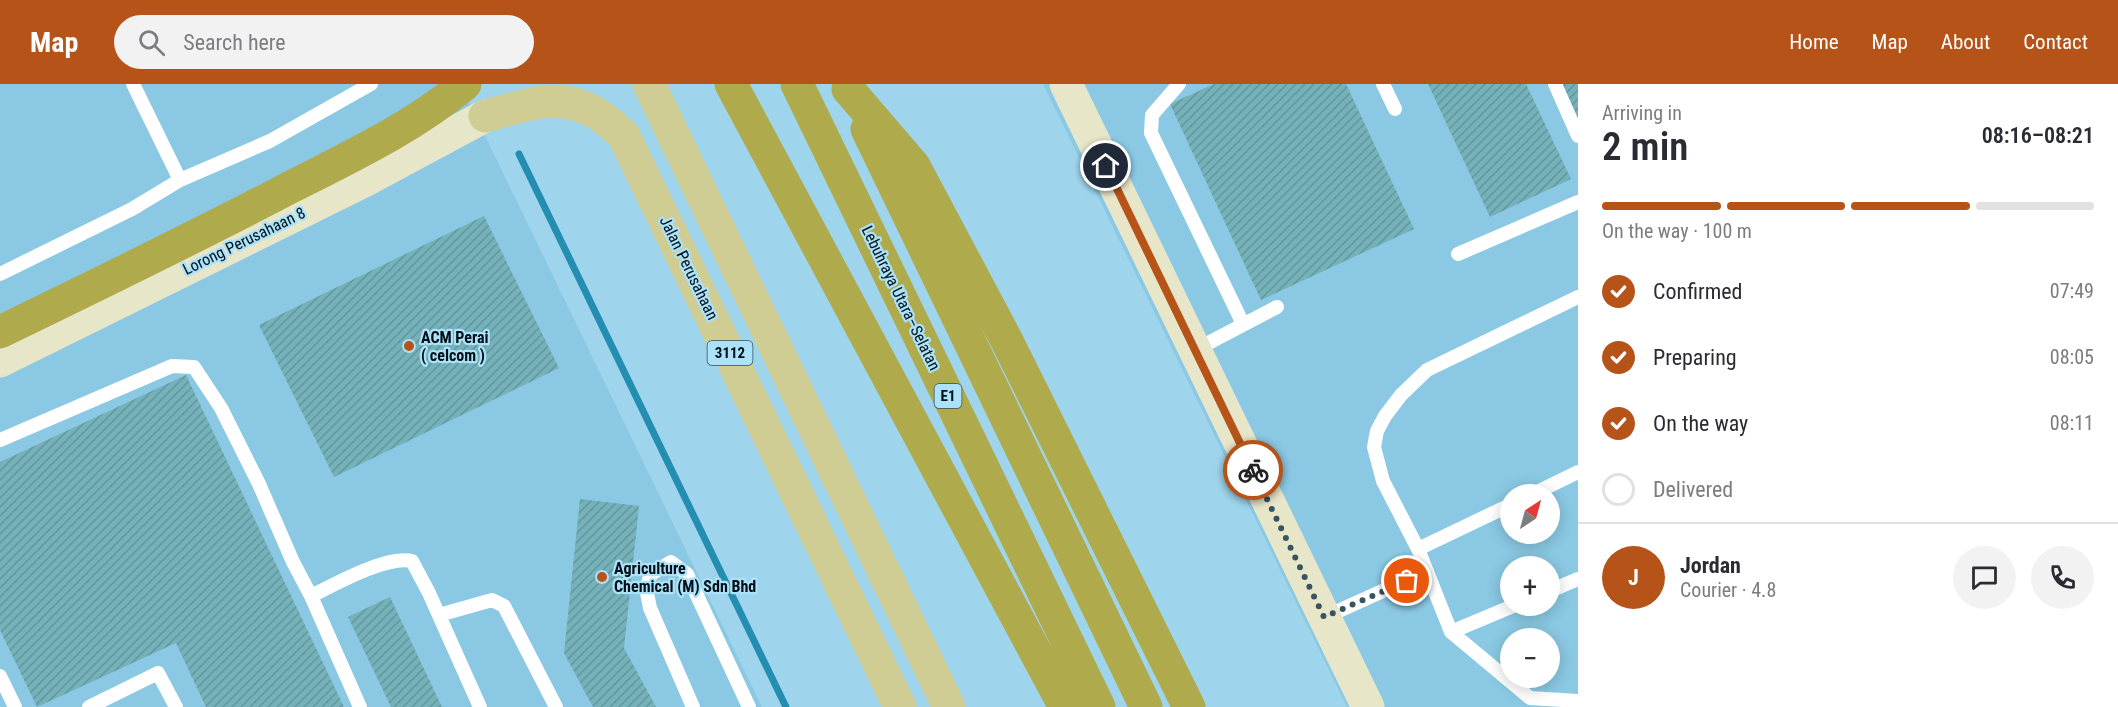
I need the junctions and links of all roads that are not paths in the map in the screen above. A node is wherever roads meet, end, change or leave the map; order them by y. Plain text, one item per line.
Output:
1 (133, 84) edge
2 (371, 84) edge
3 (465, 84) edge
4 (515, 84) edge
5 (649, 84) edge
6 (731, 84) edge
7 (797, 84) edge
8 (1066, 84) edge
9 (1179, 84) edge
10 (1383, 84) edge
11 (1555, 84) edge
12 (847, 86) edge
13 (1395, 109) dead end
14 (485, 116) junction
15 (1578, 136) edge
16 (180, 180) junction
17 (1578, 202) edge
18 (1458, 254) dead end
19 (0, 274) edge
20 (1578, 297) edge
21 (1277, 307) dead end
22 (1243, 324) junction
23 (0, 332) edge
24 (1195, 350) junction
25 (0, 361) edge
26 (0, 440) edge
27 (1578, 472) edge
28 (1553, 484) edge
29 (1500, 510) edge
30 (1418, 549) junction
31 (1427, 571) junction
32 (1578, 579) edge
33 (1560, 587) edge
34 (311, 596) junction
35 (1500, 611) edge
36 (439, 615) junction
37 (1324, 617) junction
38 (1451, 632) junction
39 (0, 676) edge
40 (1578, 701) edge
41 (15, 707) edge
42 (89, 707) edge
43 (176, 707) edge
44 (360, 707) edge
45 (480, 707) edge
46 (556, 707) edge
47 (693, 707) edge
48 (749, 707) edge
49 (900, 707) edge
50 (949, 707) edge
51 (1065, 707) edge
52 (1099, 707) edge
53 (1146, 707) edge
54 (1189, 707) edge
55 (1368, 707) edge

1 - 16 lane
2 - 16 lane
3 - 23 highway
4 - 14 main road
5 - 50 main road, 3112
6 - 51 highway
7 - 52 highway, Lebuhraya Utara–Selatan / E1
8 - 24 street
9 - 22 lane
10 - 13 lane
11 - 15 lane
12 - 53 highway
12 - 54 highway
14 - 25 street, Lorong Perusahaan 8
14 - 49 main road, Jalan Perusahaan / 3112
16 - 19 lane
17 - 18 lane
20 - 30 lane
21 - 22 lane
22 - 24 lane
24 - 37 street
26 - 34 lane
27 - 28 lane
29 - 30 lane
30 - 31 lane
31 - 37 lane
31 - 38 lane
32 - 33 lane
34 - 36 lane
34 - 44 lane
35 - 38 lane
36 - 45 lane
36 - 46 lane
37 - 55 street
38 - 40 lane
39 - 41 lane
42 - 43 lane
47 - 48 lane

